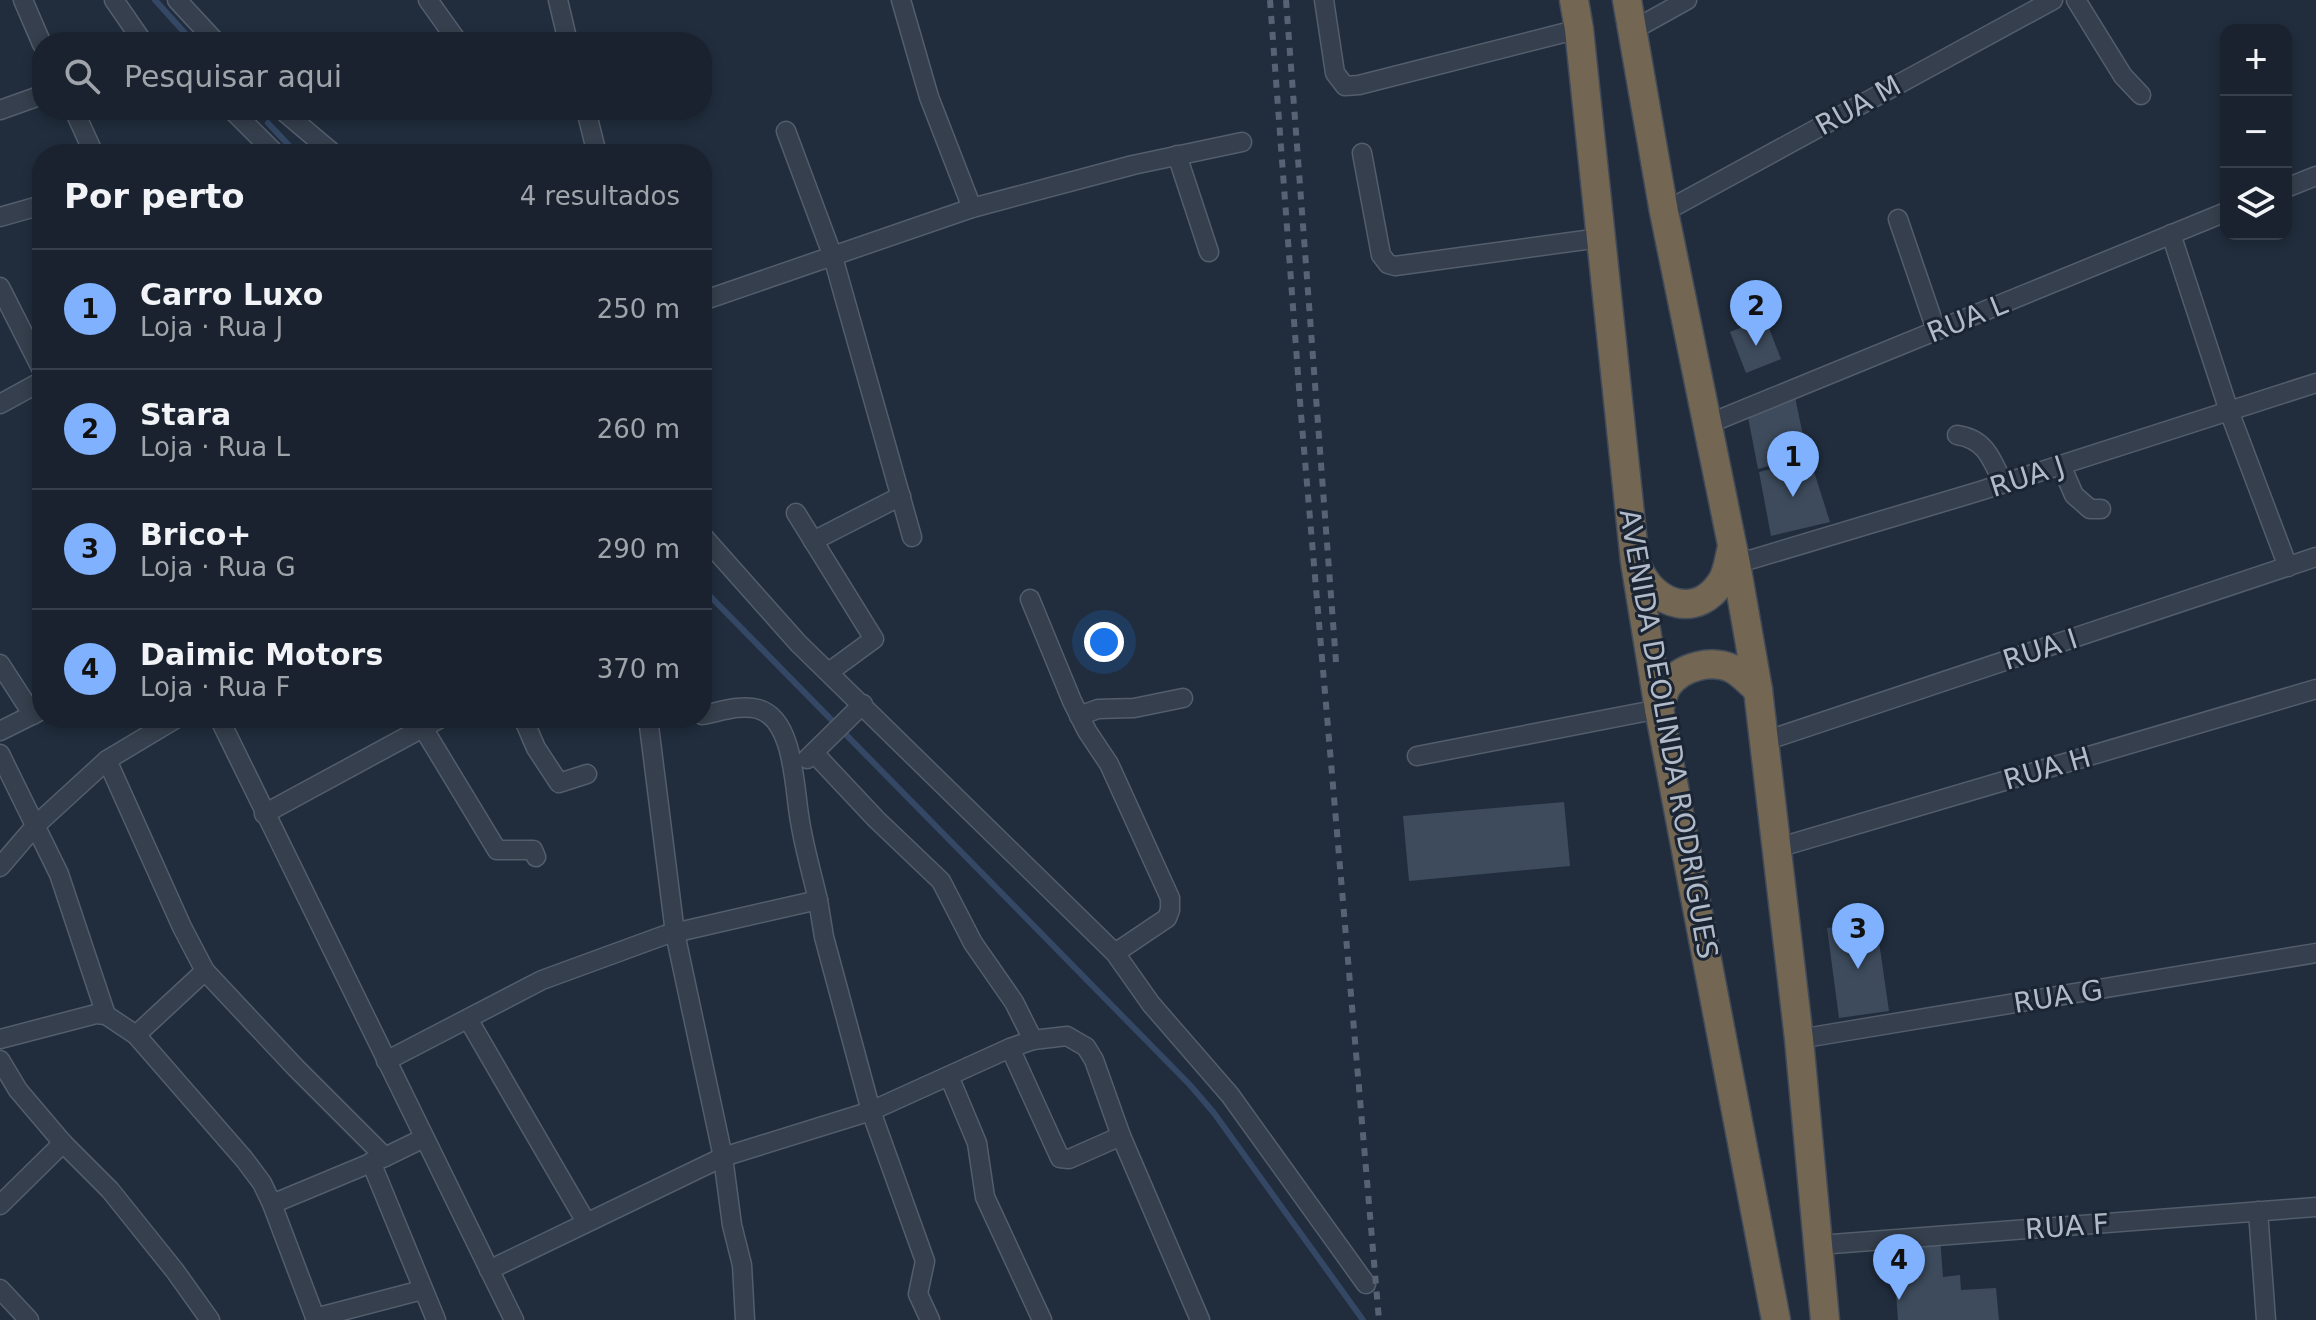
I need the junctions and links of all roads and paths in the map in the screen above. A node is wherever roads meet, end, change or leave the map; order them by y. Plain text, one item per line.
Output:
1 (23, 0) edge
2 (114, 0) edge
3 (177, 0) edge
4 (428, 0) edge
5 (558, 0) edge
6 (901, 0) edge
7 (1324, 0) edge
8 (1574, 0) edge
9 (1627, 0) edge
10 (1687, 0) edge
11 (2053, 0) edge
12 (2076, 0) edge
13 (1579, 29) junction
14 (1633, 30) junction
15 (37, 32) edge
16 (136, 32) edge
17 (207, 32) edge
18 (451, 32) edge
19 (566, 32) edge
20 (2141, 95) dead end
21 (32, 99) edge
22 (0, 110) edge
23 (79, 120) edge
24 (252, 120) edge
25 (294, 120) edge
26 (588, 120) edge
27 (786, 131) dead end
28 (1242, 142) dead end
29 (89, 144) edge
30 (269, 144) edge
31 (322, 144) edge
32 (594, 144) edge
33 (1362, 153) dead end
34 (1177, 155) junction
35 (2316, 176) edge
36 (2292, 186) edge
37 (32, 208) edge
38 (972, 208) junction
39 (1664, 212) junction
40 (2220, 214) edge
41 (0, 217) edge
42 (1898, 219) dead end
43 (2171, 234) junction
44 (1600, 238) junction
45 (1209, 252) dead end
46 (833, 257) junction
47 (0, 287) edge
48 (712, 298) edge
49 (1936, 330) junction
50 (32, 350) edge
51 (2316, 383) edge
52 (32, 386) edge
53 (0, 404) edge
54 (2229, 411) junction
55 (1708, 424) junction
56 (1957, 435) dead end
57 (2061, 465) junction
58 (2003, 483) junction
59 (901, 496) junction
60 (2101, 509) dead end
61 (796, 513) dead end
62 (912, 537) dead end
63 (813, 541) junction
64 (712, 546) edge
65 (1734, 556) junction
66 (2316, 557) edge
67 (1635, 562) junction
68 (2288, 567) junction
69 (1030, 599) dead end
70 (0, 664) edge
71 (829, 672) junction
72 (2316, 689) edge
73 (1758, 690) junction
74 (1183, 698) dead end
75 (32, 705) edge
76 (1659, 709) junction
77 (858, 710) junction
78 (712, 713) edge
79 (32, 716) edge
80 (1079, 716) junction
81 (160, 728) edge
82 (224, 728) edge
83 (410, 728) edge
84 (422, 728) edge
85 (527, 728) edge
86 (649, 728) edge
87 (0, 731) edge
88 (1765, 741) junction
89 (819, 748) junction
90 (0, 754) edge
91 (1417, 756) dead end
92 (107, 760) junction
93 (793, 772) junction
94 (587, 774) dead end
95 (264, 814) junction
96 (36, 825) junction
97 (1777, 848) junction
98 (536, 857) dead end
99 (0, 867) edge
100 (818, 900) junction
101 (675, 933) junction
102 (1115, 953) junction
103 (2316, 953) edge
104 (205, 971) junction
105 (106, 1015) junction
106 (468, 1019) junction
107 (136, 1035) junction
108 (0, 1039) edge
109 (1799, 1039) junction
110 (1033, 1040) junction
111 (1010, 1048) junction
112 (0, 1060) edge
113 (386, 1061) junction
114 (949, 1076) junction
115 (871, 1111) junction
116 (1121, 1136) junction
117 (424, 1138) junction
118 (63, 1143) junction
119 (723, 1157) junction
120 (378, 1160) junction
121 (272, 1204) junction
122 (0, 1205) edge
123 (2316, 1207) edge
124 (2258, 1211) junction
125 (586, 1222) junction
126 (1819, 1245) junction
127 (489, 1270) junction
128 (1366, 1284) dead end
129 (0, 1289) edge
130 (422, 1290) junction
131 (740, 1318) edge
132 (316, 1319) edge
133 (29, 1320) edge
134 (210, 1320) edge
135 (436, 1320) edge
136 (514, 1320) edge
137 (930, 1320) edge
138 (1042, 1320) edge
139 (1200, 1320) edge
140 (1776, 1320) edge
141 (1825, 1320) edge
142 (2266, 1320) edge

1 - 15 street
2 - 16 street
3 - 17 street
4 - 18 street
5 - 19 street
6 - 38 street
7 - 13 street
8 - 13 highway, AVENIDA DEOLINDA RODRIGUES
9 - 14 highway
10 - 14 street
11 - 39 street, RUA M
12 - 20 street
13 - 44 highway, AVENIDA DEOLINDA RODRIGUES
14 - 39 highway
21 - 22 street
23 - 29 street
24 - 30 street
25 - 31 street
26 - 32 street
27 - 46 street
28 - 34 street
33 - 44 street
34 - 38 street
34 - 45 street
35 - 36 street
37 - 41 street
38 - 46 street
39 - 55 highway
40 - 43 street, RUA L
42 - 49 street
43 - 49 street, RUA L
43 - 54 street
44 - 67 highway, AVENIDA DEOLINDA RODRIGUES
46 - 48 street
46 - 59 street
47 - 50 street
49 - 55 street, RUA L
51 - 54 street, RUA J
52 - 53 street
54 - 57 street, RUA J
54 - 68 street
55 - 65 highway
56 - 58 street
57 - 58 street, RUA J
57 - 60 street
58 - 65 street, RUA J
59 - 62 street
59 - 63 street
61 - 63 street
63 - 71 street
64 - 71 street
65 - 67 highway
65 - 73 highway
66 - 68 street, RUA I
67 - 76 highway, AVENIDA DEOLINDA RODRIGUES
68 - 88 street, RUA I
69 - 80 street
70 - 75 street
71 - 77 street
72 - 97 street, RUA H
73 - 76 highway
73 - 88 highway
74 - 80 street
76 - 91 street
76 - 140 highway, AVENIDA DEOLINDA RODRIGUES
77 - 89 street
77 - 102 street
78 - 93 street
79 - 87 street
80 - 102 street
81 - 92 street
82 - 95 street
83 - 95 street
84 - 98 street
85 - 94 street
86 - 101 street
88 - 97 highway
89 - 93 street
89 - 110 street
90 - 96 street
92 - 96 street
92 - 104 street
93 - 100 street
95 - 113 street
96 - 99 street
96 - 105 street
97 - 109 highway
100 - 101 street
100 - 115 street
101 - 106 street
101 - 119 street
102 - 128 street
103 - 109 street, RUA G
104 - 107 street
104 - 120 street
105 - 107 street
105 - 108 street
106 - 113 street
106 - 125 street
107 - 121 street
109 - 126 highway
110 - 111 street
110 - 116 street
111 - 114 street
111 - 116 street
112 - 118 street
113 - 117 street
114 - 115 street
114 - 138 street
115 - 119 street
115 - 137 street
116 - 139 street
117 - 120 street
117 - 127 street
118 - 122 street
118 - 134 street
119 - 125 street
119 - 131 street
120 - 121 street
120 - 130 street
121 - 132 street
123 - 124 street, RUA F
124 - 126 street, RUA F
124 - 142 street
125 - 127 street
126 - 141 highway
127 - 136 street
129 - 133 street
130 - 132 street
130 - 135 street

